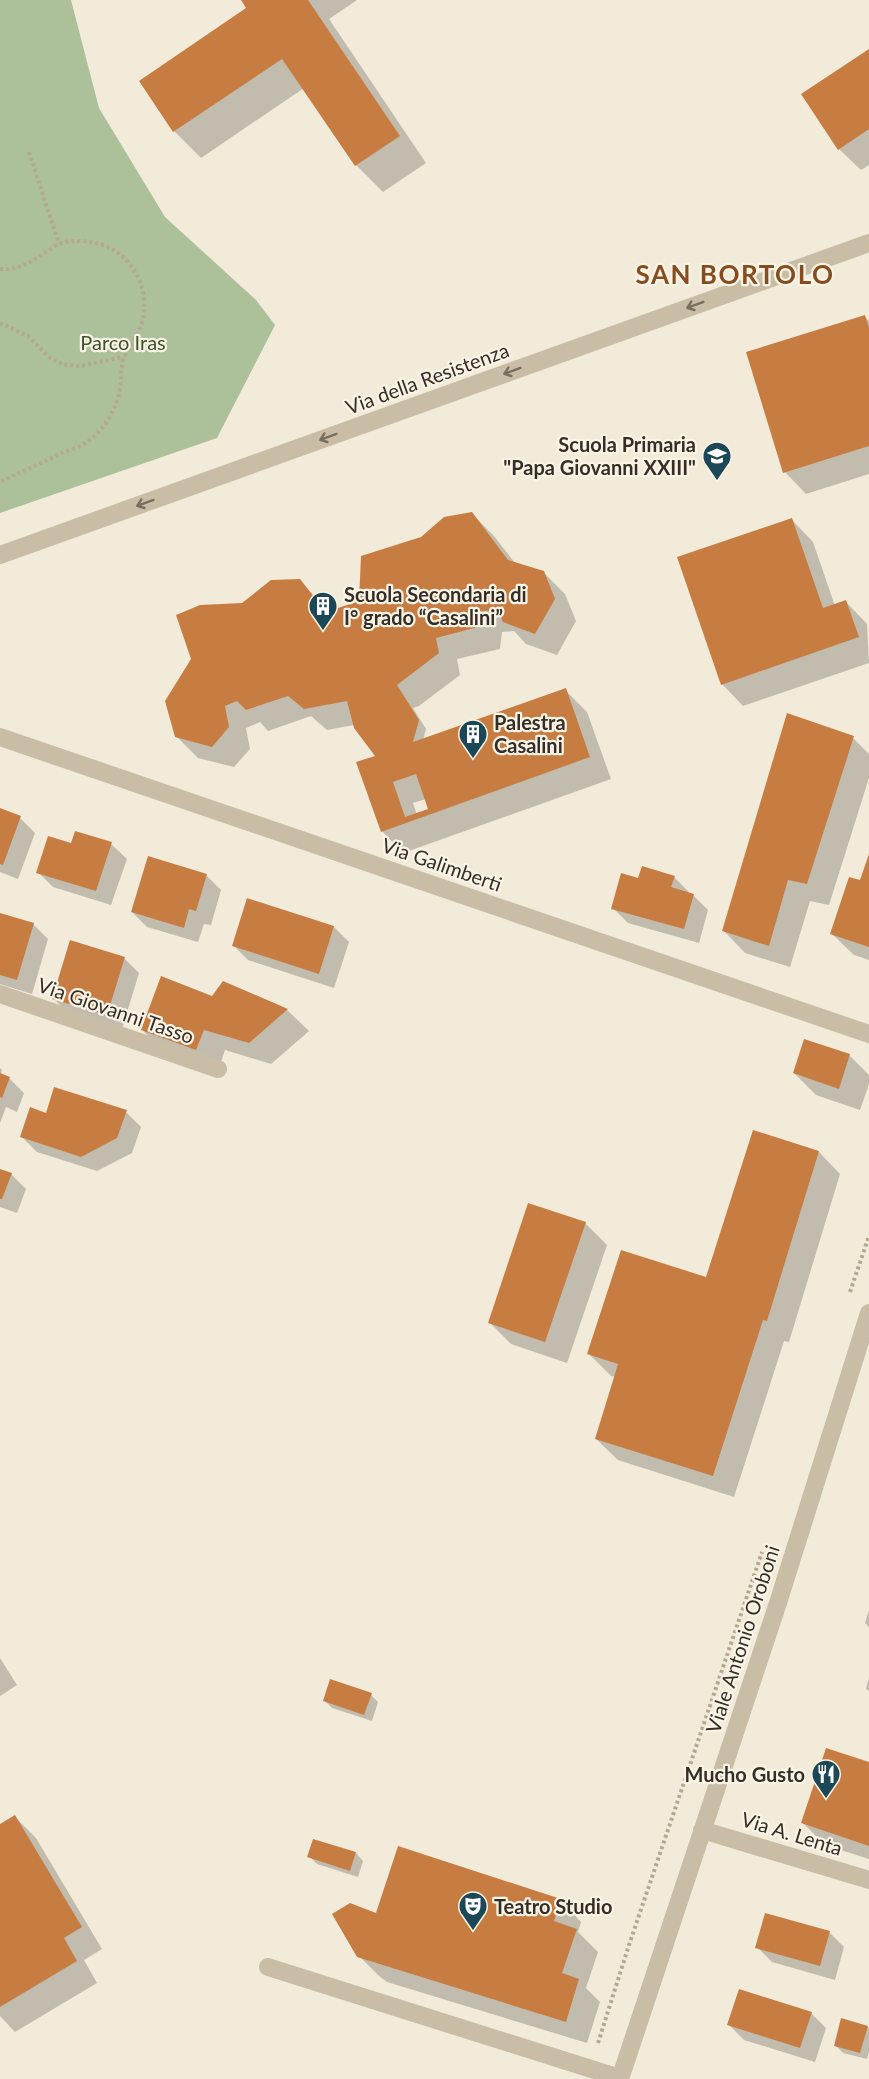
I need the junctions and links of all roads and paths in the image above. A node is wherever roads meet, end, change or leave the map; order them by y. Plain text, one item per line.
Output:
1 (28, 152) dead end
2 (869, 243) edge
3 (59, 244) junction
4 (0, 269) edge
5 (0, 323) edge
6 (124, 357) junction
7 (0, 482) edge
8 (0, 555) edge
9 (0, 737) edge
10 (0, 994) edge
11 (869, 1034) edge
12 (218, 1069) dead end
13 (869, 1236) edge
14 (850, 1292) dead end
15 (869, 1313) edge
16 (762, 1551) dead end
17 (702, 1830) junction
18 (869, 1880) edge
19 (268, 1967) dead end
20 (590, 2068) junction
21 (620, 2079) edge

1 - 3 path
2 -> 8 street, Via della Resistenza
3 - 4 path
3 - 6 path
5 - 6 path
6 - 7 path
9 - 11 street, Via Galimberti
10 - 12 street, Via Giovanni Tasso
13 - 14 path
15 - 17 street, Viale Antonio Oroboni
16 - 20 path
17 - 18 street, Via A. Lenta
17 - 21 street, Viale Antonio Oroboni
19 - 20 street
20 - 21 street

